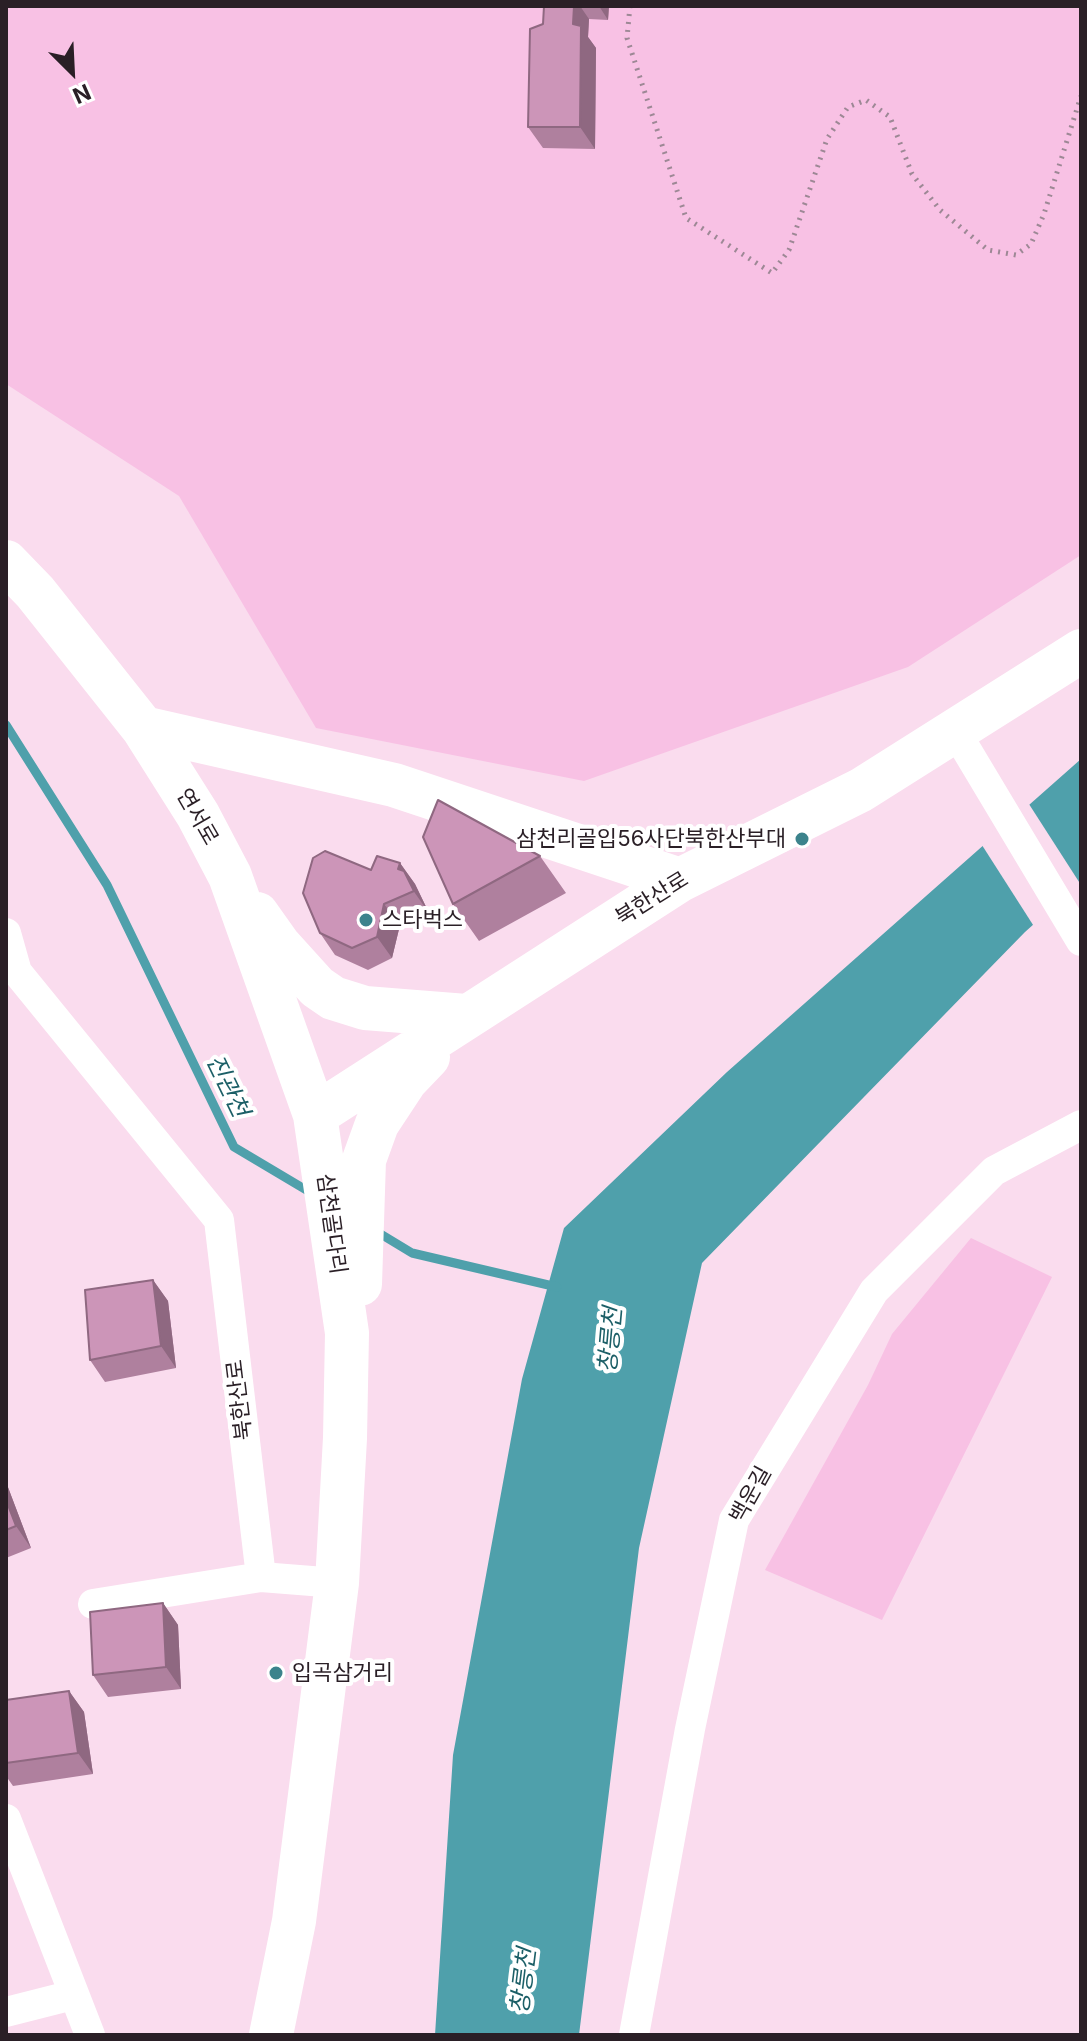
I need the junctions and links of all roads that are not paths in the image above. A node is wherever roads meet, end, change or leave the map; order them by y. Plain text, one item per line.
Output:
1 (6, 562) edge
2 (1081, 651) edge
3 (143, 728) junction
4 (954, 729) junction
5 (230, 876) junction
6 (680, 880) junction
7 (6, 933) edge
8 (1081, 941) edge
9 (466, 1016) junction
10 (315, 1115) junction
11 (1081, 1125) edge
12 (347, 1333) junction
13 (261, 1577) junction
14 (337, 1583) junction
15 (93, 1604) dead end
16 (6, 1819) edge
17 (73, 1995) junction
18 (6, 2012) edge
19 (90, 2035) edge
20 (271, 2035) edge
21 (634, 2035) edge

1 - 3 main road, 연서로
2 - 4 main road, 북한산로
3 - 5 main road, 연서로
3 - 6 main road
4 - 6 main road, 북한산로
4 - 8 street
5 - 9 main road
5 - 10 main road, 연서로
6 - 9 main road, 북한산로
7 - 13 street, 북한산로
9 - 10 main road, 북한산로
9 - 12 main road
10 - 12 main road, 삼천골다리
11 - 21 street, 백운길
12 - 14 main road
13 - 14 street
13 - 15 street
14 - 20 main road
16 - 17 street
17 - 18 street
17 - 19 street

